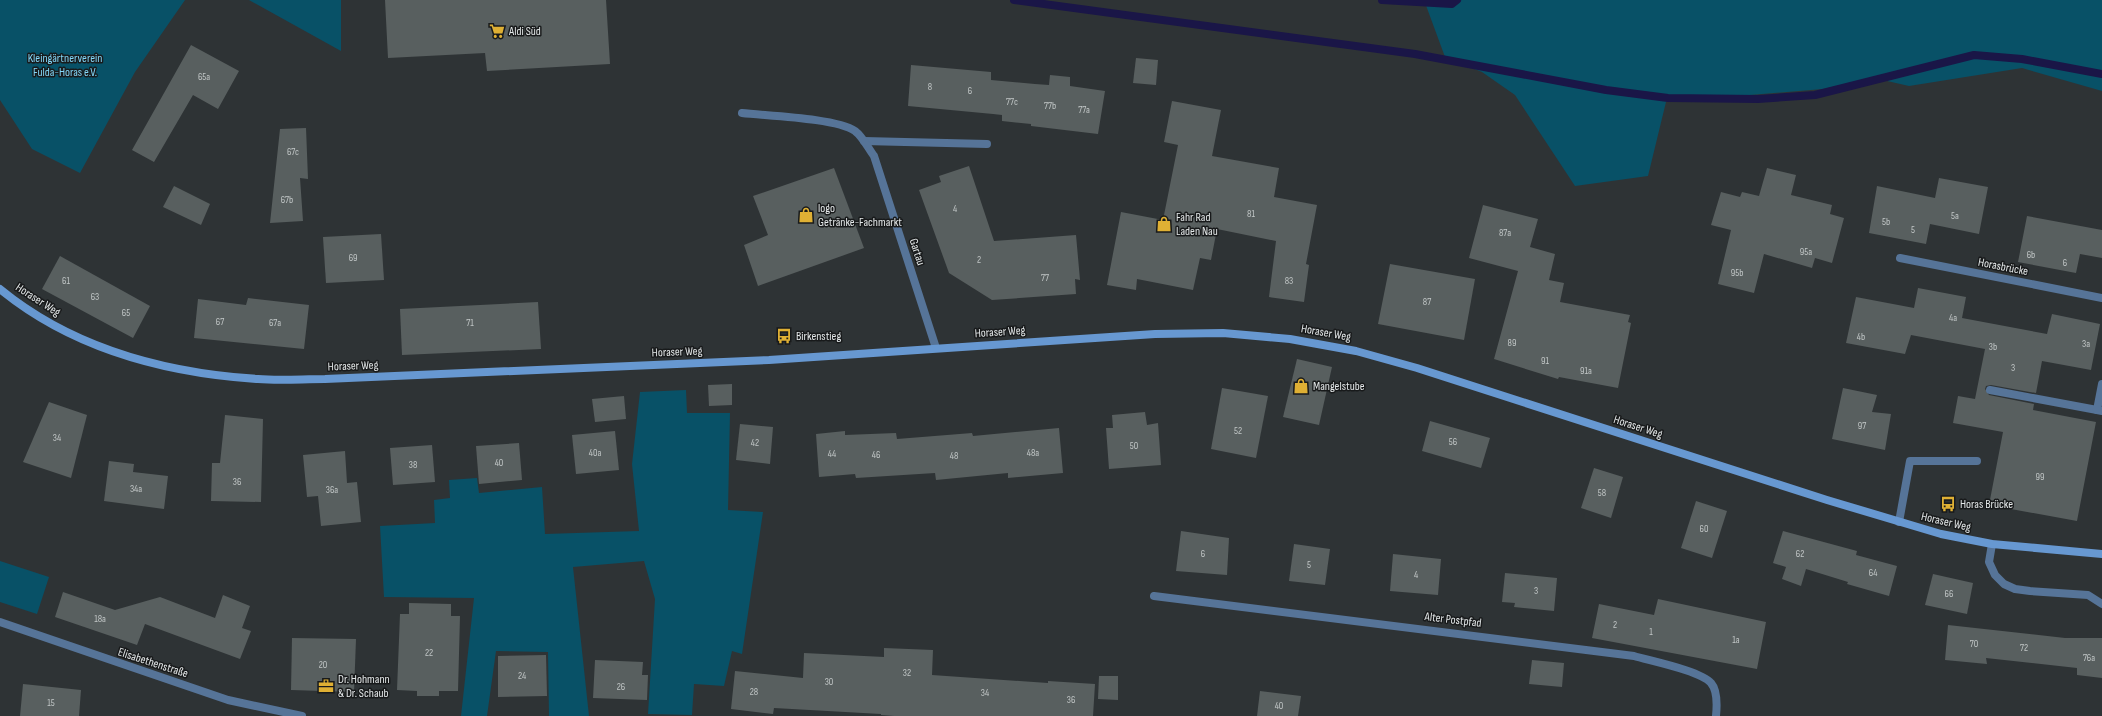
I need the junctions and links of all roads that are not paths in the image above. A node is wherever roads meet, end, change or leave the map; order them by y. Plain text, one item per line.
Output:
1 (742, 113) dead end
2 (864, 141) junction
3 (987, 144) dead end
4 (1900, 258) dead end
5 (0, 289) edge
6 (2102, 298) edge
7 (936, 348) junction
8 (2102, 384) edge
9 (1990, 390) dead end
10 (2099, 410) edge
11 (1977, 461) dead end
12 (1899, 522) junction
13 (1992, 544) junction
14 (2102, 554) edge
15 (1154, 596) dead end
16 (2102, 604) edge
17 (0, 622) edge
18 (302, 716) edge
19 (1716, 716) edge

1 - 2 street, Gartau
2 - 3 street
2 - 7 street, Gartau
4 - 6 street, Horasbrücke
5 - 7 main road, Horaser Weg
7 - 12 main road, Horaser Weg
8 - 10 street
9 - 10 street
11 - 12 street
12 - 13 main road, Horaser Weg
13 - 14 main road, Horaser Weg
13 - 16 street
15 - 19 street, Alter Postpfad
17 - 18 street, Elisabethenstraße

